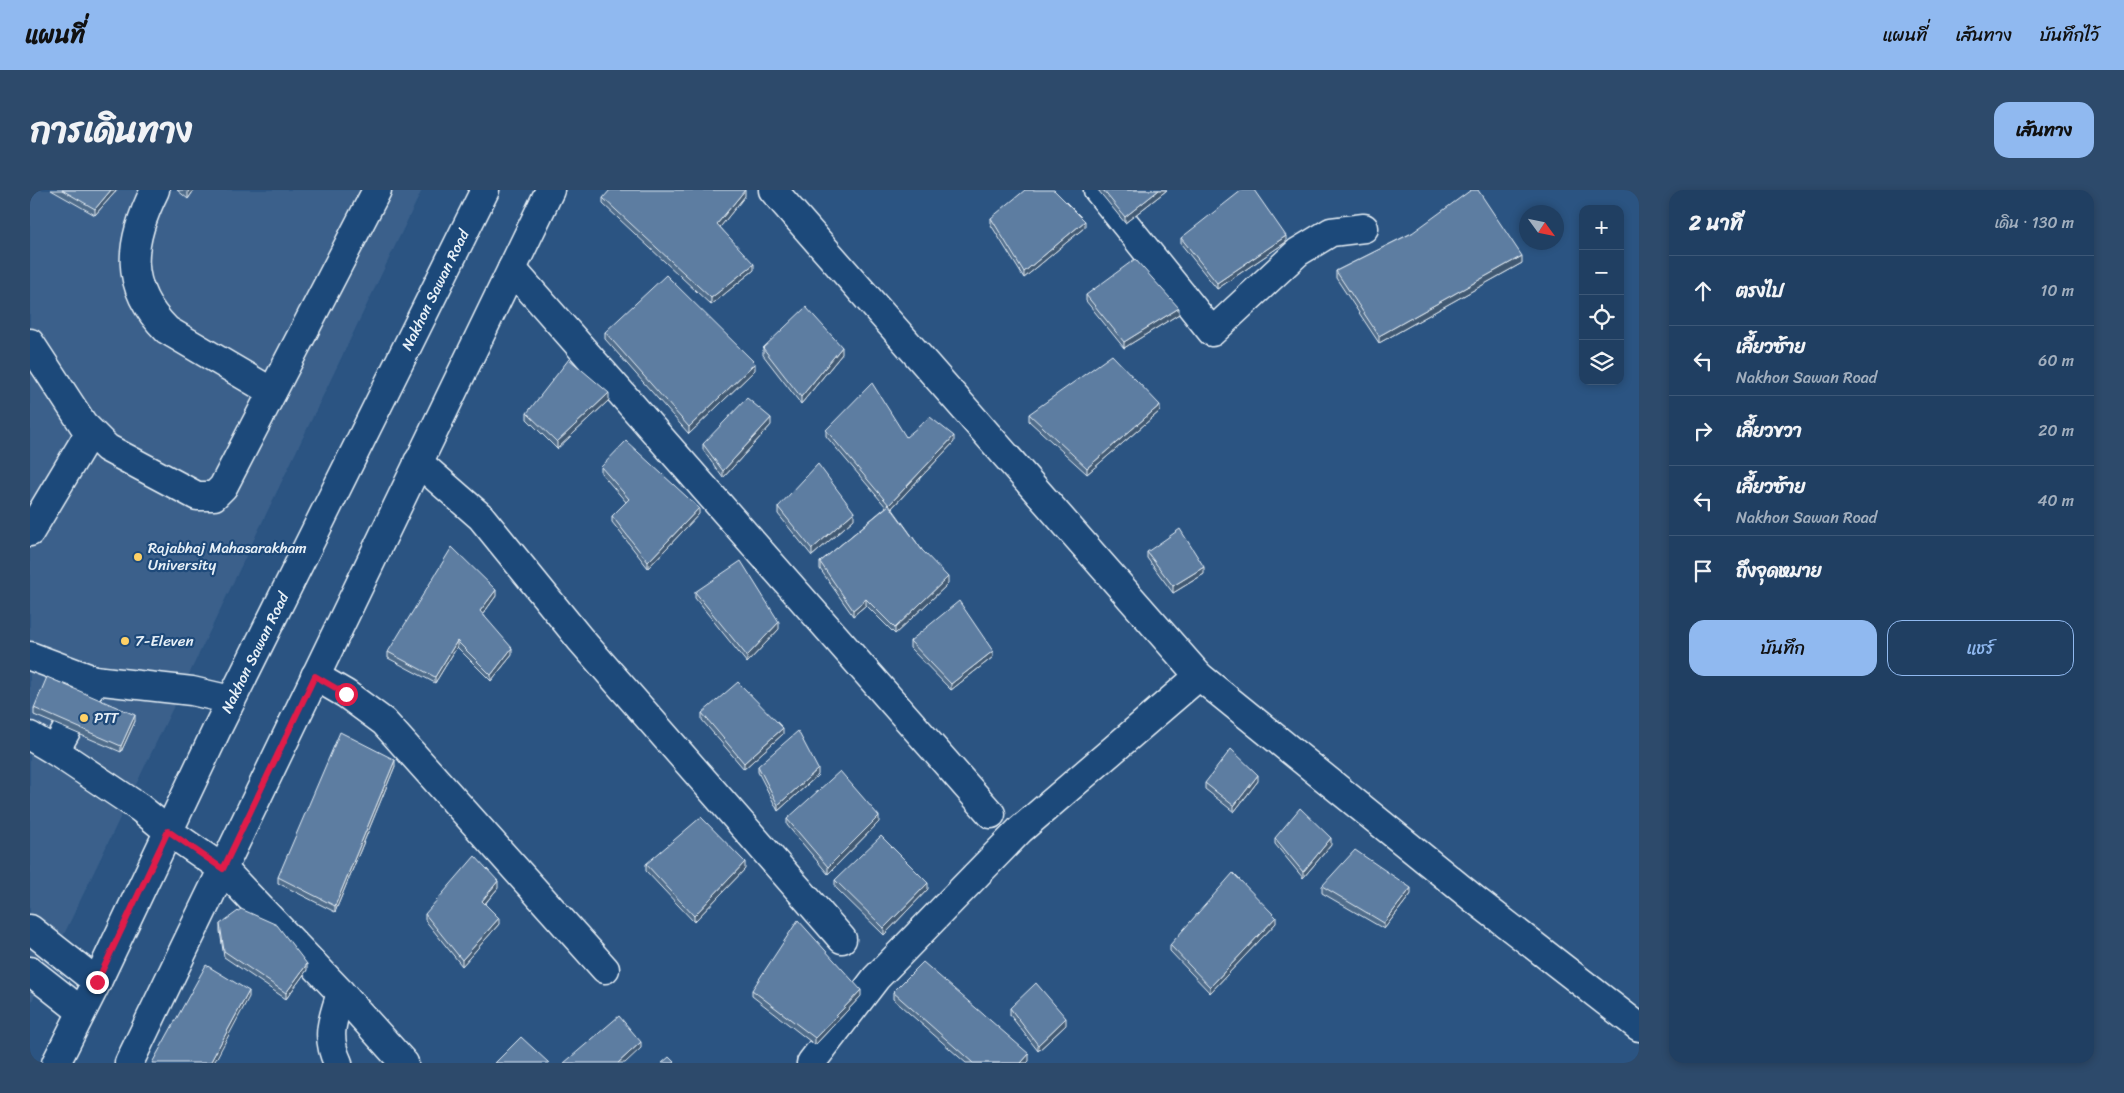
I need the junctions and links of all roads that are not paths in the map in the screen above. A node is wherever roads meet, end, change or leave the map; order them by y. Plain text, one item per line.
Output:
1 (155, 190) edge
2 (377, 190) edge
3 (485, 190) edge
4 (550, 190) edge
5 (773, 190) edge
6 (1098, 190) edge
7 (1364, 228) dead end
8 (512, 269) junction
9 (30, 343) edge
10 (272, 392) junction
11 (90, 432) junction
12 (418, 462) junction
13 (30, 532) edge
14 (30, 656) edge
15 (315, 676) junction
16 (1199, 676) junction
17 (94, 680) junction
18 (231, 700) junction
19 (30, 736) edge
20 (55, 751) junction
21 (991, 814) dead end
22 (168, 831) junction
23 (223, 869) junction
24 (30, 929) edge
25 (842, 938) dead end
26 (605, 970) dead end
27 (30, 971) edge
28 (97, 982) junction
29 (341, 993) junction
30 (81, 1011) junction
31 (1639, 1027) edge
32 (56, 1063) edge
33 (129, 1063) edge
34 (338, 1063) edge
35 (404, 1063) edge
36 (811, 1063) edge

1 - 10 street
2 - 10 street
3 - 18 street, Nakhon Sawan Road
4 - 8 street
5 - 16 street
6 - 7 street
8 - 12 street
8 - 21 street
9 - 11 street
10 - 11 street
11 - 13 street
12 - 15 street
12 - 25 street
14 - 17 street
15 - 23 street
15 - 26 street
16 - 31 street
16 - 36 street
17 - 18 street
17 - 20 street
18 - 22 street, Nakhon Sawan Road
19 - 20 street
20 - 22 street
22 - 23 street
22 - 28 street, Nakhon Sawan Road
23 - 29 street
23 - 33 street
24 - 28 street
27 - 30 street
28 - 30 street, Nakhon Sawan Road
29 - 34 street
29 - 35 street
30 - 32 street, Nakhon Sawan Road

